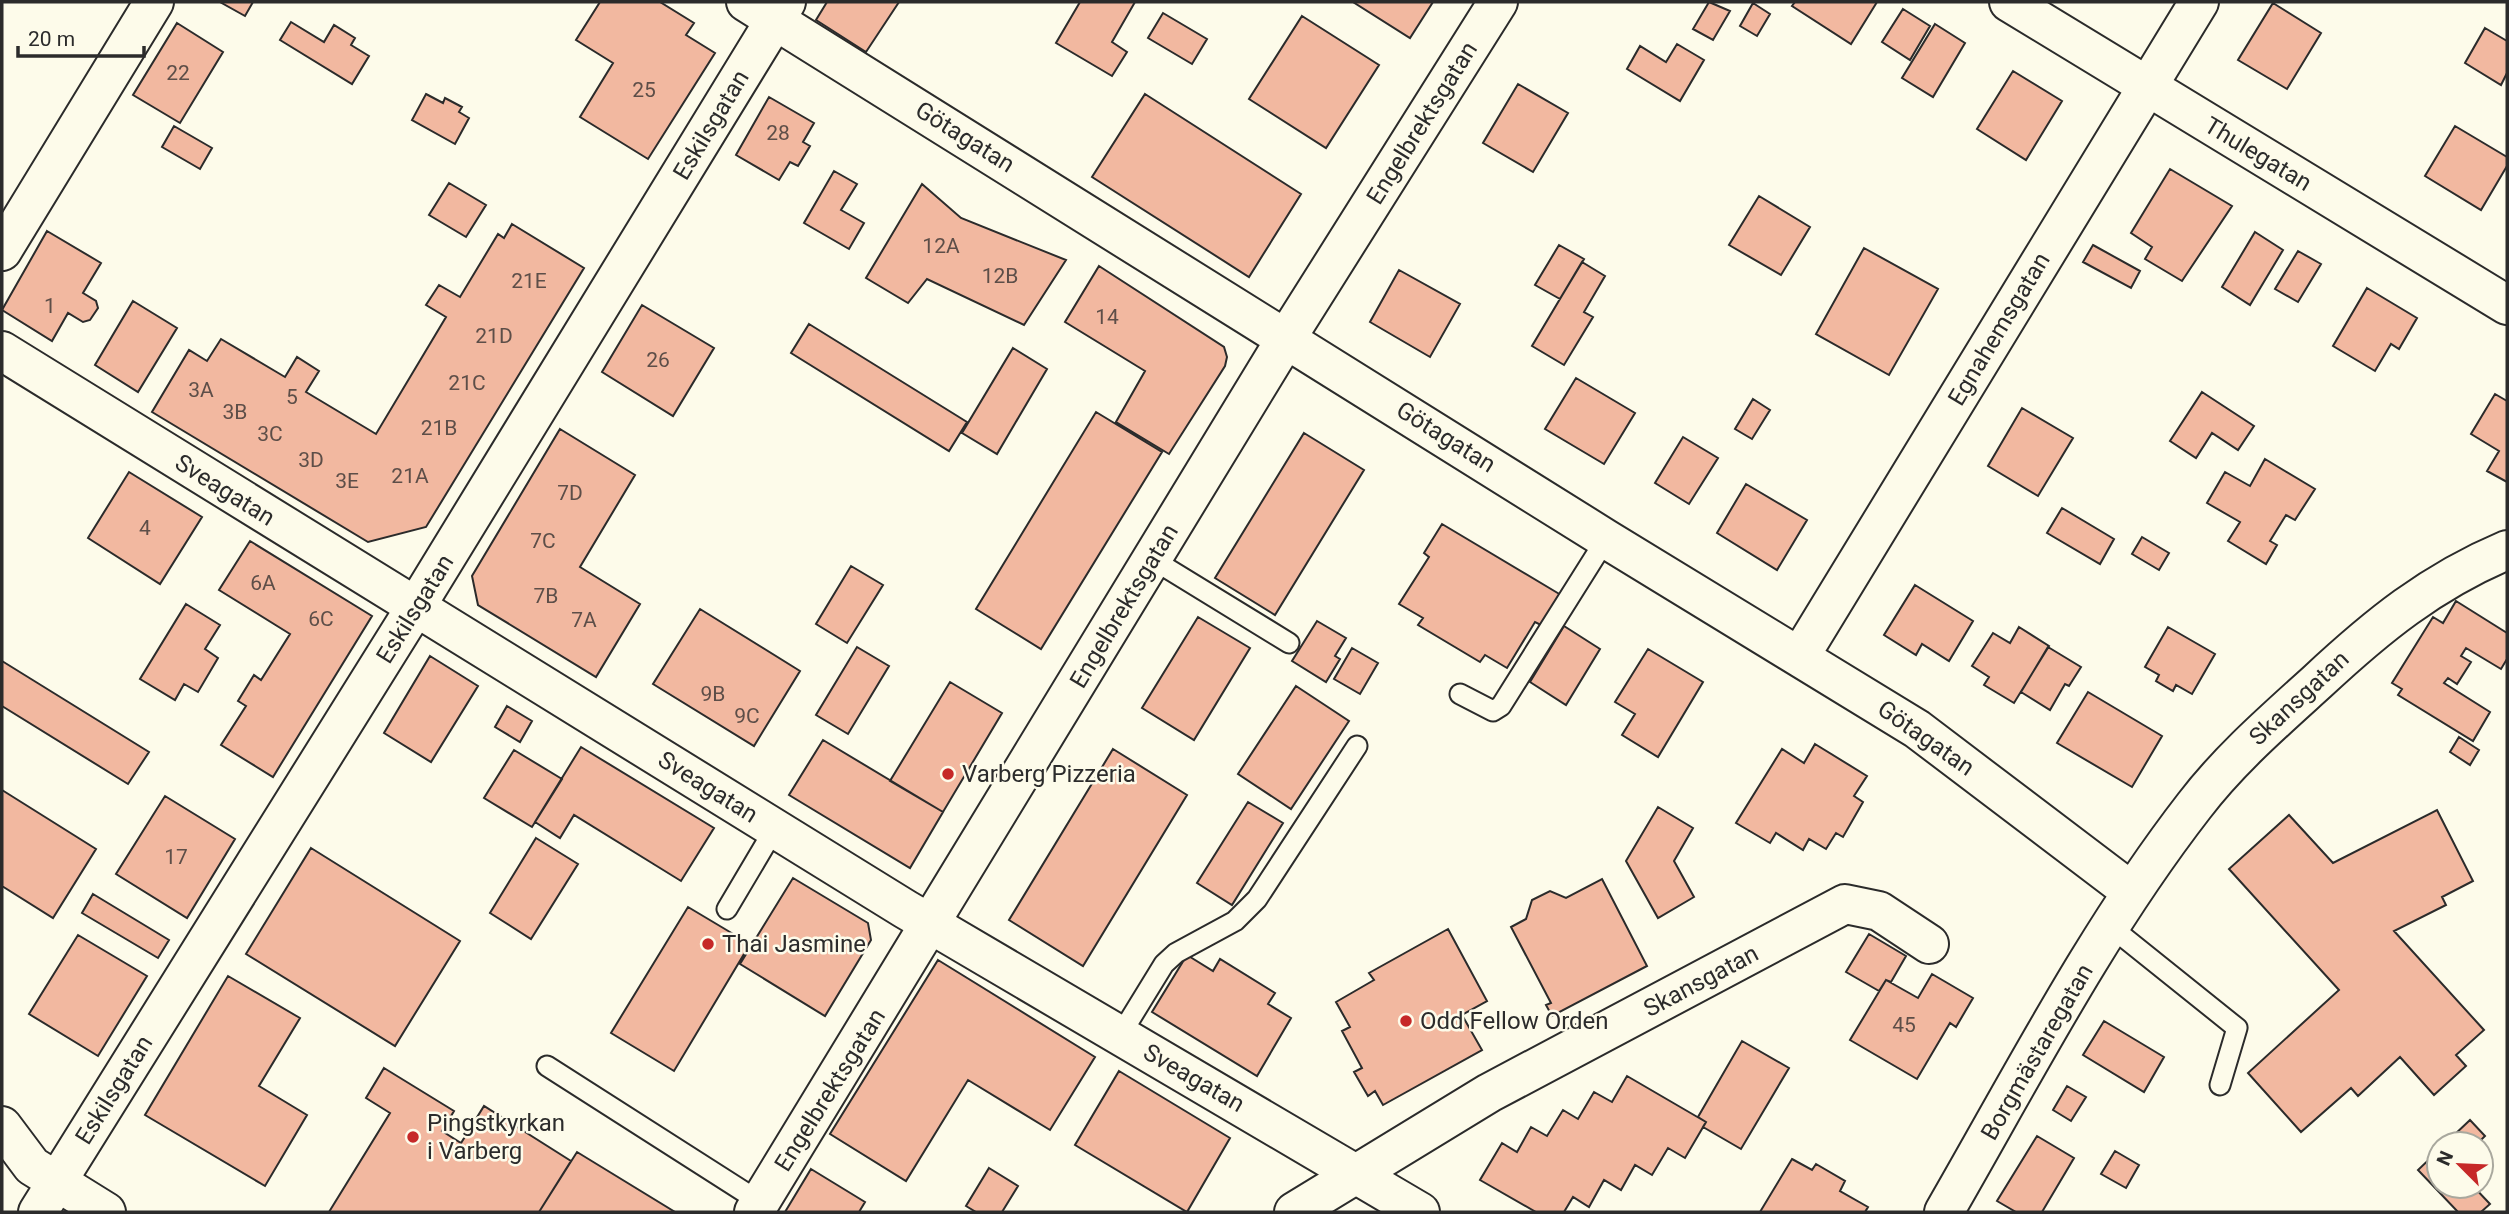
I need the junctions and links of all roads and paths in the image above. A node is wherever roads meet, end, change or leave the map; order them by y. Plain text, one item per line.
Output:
1 (154, 2) edge
2 (1498, 2) edge
3 (2009, 2) edge
4 (2199, 2) edge
5 (769, 8) edge
6 (2147, 86) junction
7 (2, 251) edge
8 (2507, 305) edge
9 (1287, 337) junction
10 (2, 351) edge
11 (1606, 539) junction
12 (2507, 550) edge
13 (1152, 559) junction
14 (415, 608) junction
15 (1289, 643) dead end
16 (1800, 656) junction
17 (1460, 694) dead end
18 (1357, 746) dead end
19 (775, 828) junction
20 (2132, 892) junction
21 (727, 909) dead end
22 (932, 924) junction
23 (2111, 927) junction
24 (1929, 944) dead end
25 (1121, 1034) junction
26 (547, 1066) dead end
27 (2220, 1085) dead end
28 (4, 1136) edge
29 (1357, 1172) junction
30 (47, 1198) edge
31 (757, 1207) edge
32 (106, 1212) edge
33 (1294, 1212) edge
34 (1420, 1212) edge
35 (1944, 1212) edge

1 - 7 street
2 - 9 street, Engelbrektsgatan
3 - 6 street, Thulegatan
4 - 6 street, Egnahemsgatan
5 - 9 street, Götagatan
5 - 14 street, Eskilsgatan
6 - 8 street, Thulegatan
6 - 16 street, Egnahemsgatan
9 - 11 street, Götagatan
9 - 13 street, Engelbrektsgatan
10 - 14 street, Sveagatan
11 - 16 street, Götagatan
11 - 17 lane
12 - 20 street, Skansgatan
13 - 15 lane
13 - 22 street, Engelbrektsgatan
14 - 19 street, Sveagatan
14 - 30 street, Eskilsgatan
16 - 20 street, Götagatan
18 - 25 lane
19 - 21 lane
19 - 22 street, Sveagatan
20 - 23 street, Borgmästaregatan
22 - 25 street, Sveagatan
22 - 31 street, Engelbrektsgatan
23 - 27 lane
23 - 35 street, Borgmästaregatan
24 - 29 street, Skansgatan
25 - 29 street, Sveagatan
26 - 31 lane
28 - 30 street
29 - 33 street, Skansgatan
29 - 34 street, Sveagatan
30 - 32 street

